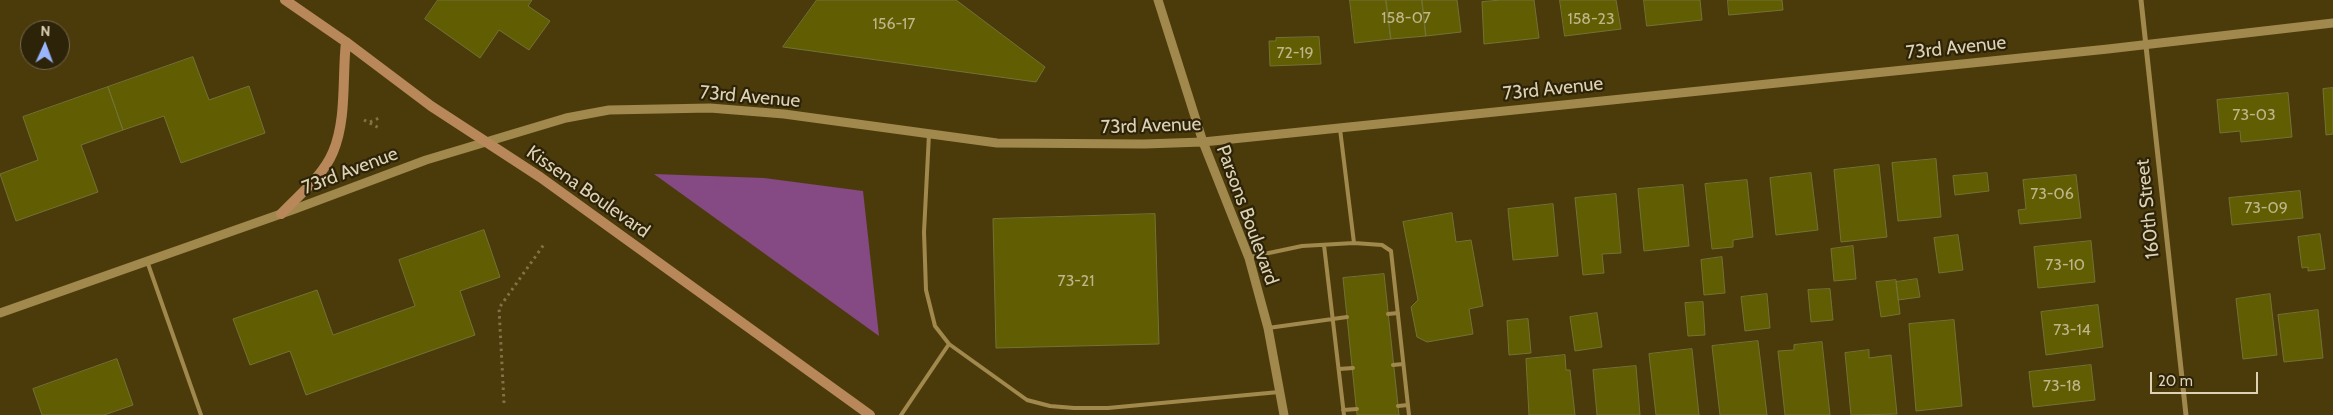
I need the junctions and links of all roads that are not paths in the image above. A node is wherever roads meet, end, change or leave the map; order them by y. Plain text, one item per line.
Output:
1 (285, 0) edge
2 (1158, 0) edge
3 (2141, 0) edge
4 (2333, 23) edge
5 (346, 42) junction
6 (2146, 45) junction
7 (1339, 127) junction
8 (929, 134) junction
9 (484, 142) junction
10 (1203, 142) junction
11 (281, 214) junction
12 (1354, 243) junction
13 (1324, 245) junction
14 (1249, 258) junction
15 (147, 261) junction
16 (0, 313) edge
17 (1398, 313) junction
18 (1388, 314) dead end
19 (1347, 317) dead end
20 (1333, 318) junction
21 (1268, 328) junction
22 (949, 344) junction
23 (1403, 364) junction
24 (1393, 365) dead end
25 (1353, 368) dead end
26 (1339, 369) junction
27 (1280, 392) junction
28 (1408, 405) junction
29 (1398, 406) dead end
30 (1357, 409) dead end
31 (1343, 412) edge
32 (201, 415) edge
33 (870, 415) edge
34 (901, 415) edge
35 (1284, 415) edge
36 (1409, 415) edge
37 (2186, 415) edge

1 - 5 main road, Kissena Boulevard
2 - 10 street, Parsons Boulevard
3 - 6 street, 160th Street
4 - 6 street, 73rd Avenue
5 - 9 main road, Kissena Boulevard
5 - 11 main road
6 - 7 street, 73rd Avenue
6 - 37 street, 160th Street
7 - 10 street, 73rd Avenue
7 - 12 lane
8 - 9 street, 73rd Avenue
8 - 10 street, 73rd Avenue
8 - 22 lane
9 - 11 street, 73rd Avenue
9 - 33 main road, Kissena Boulevard
10 - 14 street, Parsons Boulevard
11 - 15 street, 73rd Avenue
12 - 13 lane
12 - 17 lane
13 - 14 lane
13 - 20 lane
14 - 21 street, Parsons Boulevard
15 - 16 street, 73rd Avenue
15 - 32 lane
17 - 18 lane
17 - 23 lane
19 - 20 lane
20 - 21 lane
20 - 26 lane
21 - 27 street, Parsons Boulevard
22 - 27 lane
22 - 34 lane
23 - 24 lane
23 - 28 lane
25 - 26 lane
26 - 31 lane
27 - 35 street, Parsons Boulevard
28 - 29 lane
28 - 36 lane
30 - 31 lane

